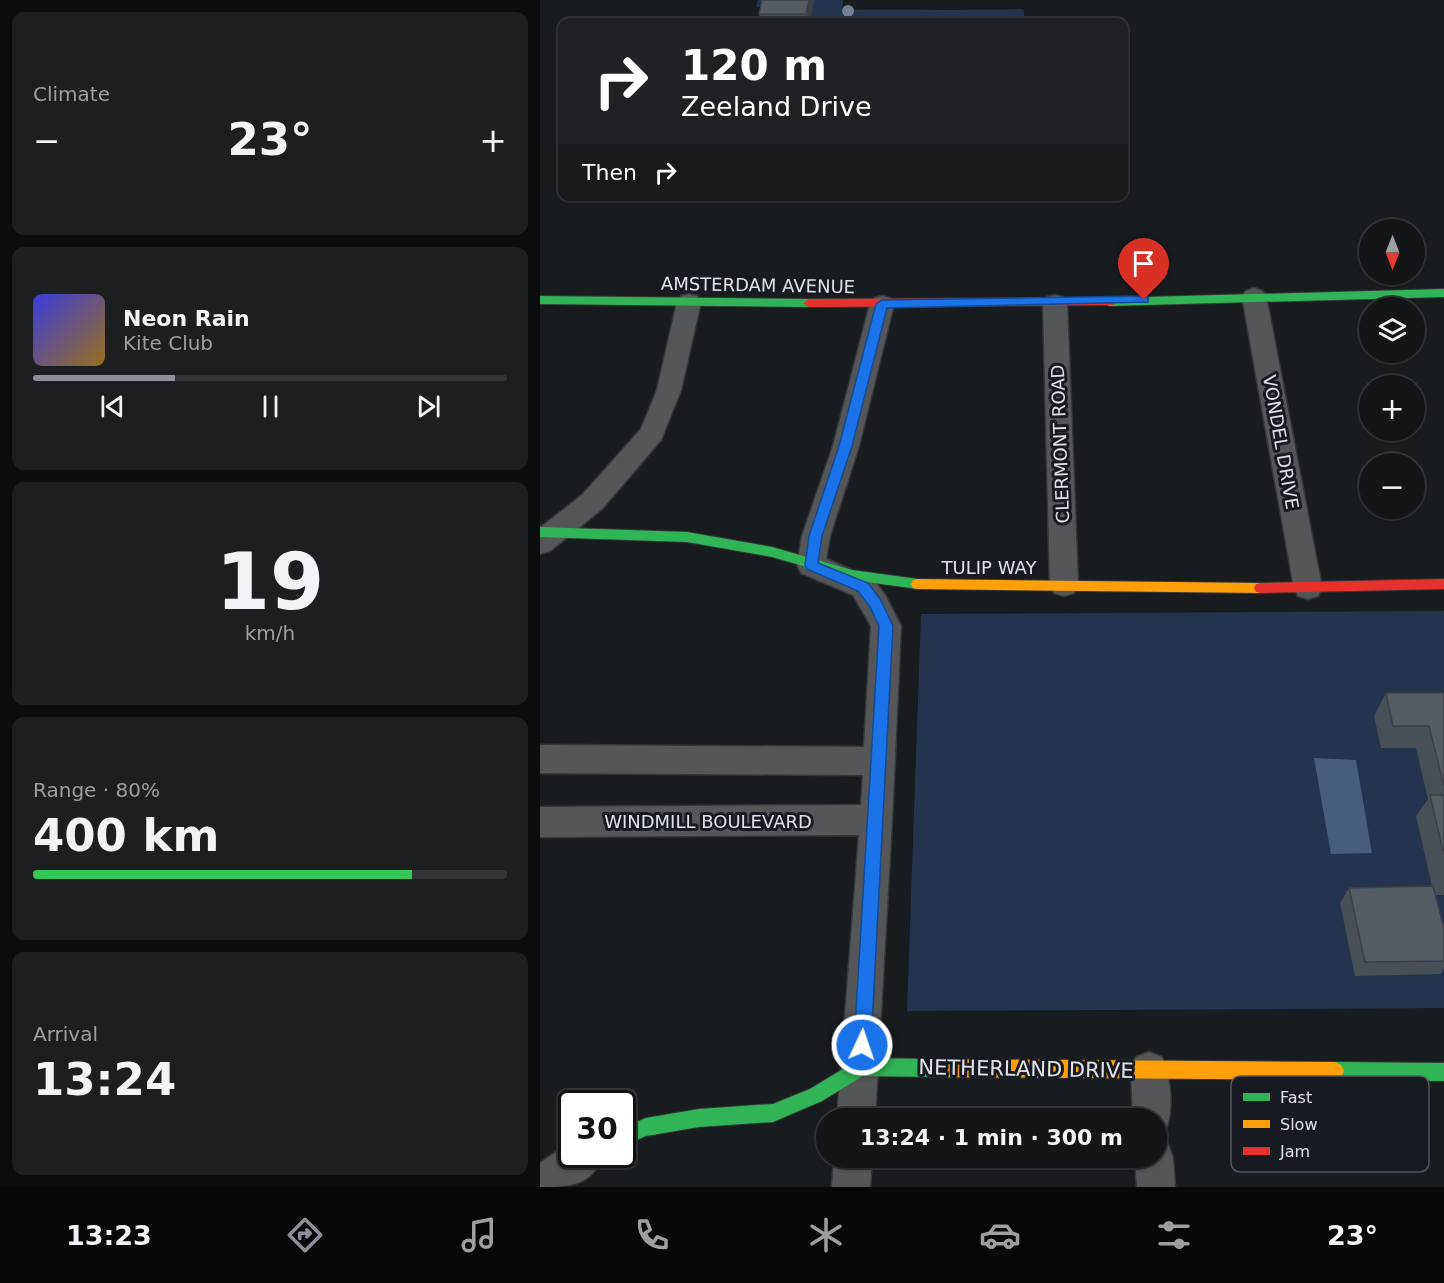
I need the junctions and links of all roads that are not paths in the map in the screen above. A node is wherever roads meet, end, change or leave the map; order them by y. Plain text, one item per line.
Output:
1 (1444, 292) edge
2 (1254, 296) junction
3 (540, 300) edge
4 (689, 302) junction
5 (1055, 303) junction
6 (882, 304) junction
7 (544, 536) edge
8 (811, 565) junction
9 (1444, 584) edge
10 (1064, 585) junction
11 (1308, 588) junction
12 (540, 759) edge
13 (879, 761) junction
14 (876, 820) junction
15 (540, 822) edge
16 (861, 1067) junction
17 (1149, 1070) junction
18 (1444, 1072) edge
19 (857, 1108) edge
20 (1151, 1108) edge
21 (636, 1131) edge
22 (566, 1168) edge
23 (852, 1168) edge
24 (1155, 1168) edge
25 (540, 1186) edge
26 (851, 1187) edge
27 (1156, 1187) edge

1 - 2 street, AMSTERDAM AVENUE
2 - 5 street, AMSTERDAM AVENUE
2 - 11 street, VONDEL DRIVE
3 - 4 street, AMSTERDAM AVENUE
4 - 6 street, AMSTERDAM AVENUE
4 - 7 street
5 - 6 street, AMSTERDAM AVENUE
5 - 10 street, CLERMONT ROAD
6 - 8 street
7 - 8 street, TULIP WAY
8 - 10 street, TULIP WAY
8 - 13 street
9 - 11 street, TULIP WAY
10 - 11 street, TULIP WAY
12 - 13 street
13 - 14 street
14 - 15 street, WINDMILL BOULEVARD
14 - 16 street
16 - 17 street, NETHERLAND DRIVE
16 - 19 street
16 - 21 street
17 - 18 street, NETHERLAND DRIVE
17 - 20 street
22 - 25 street
23 - 26 street
24 - 27 street

